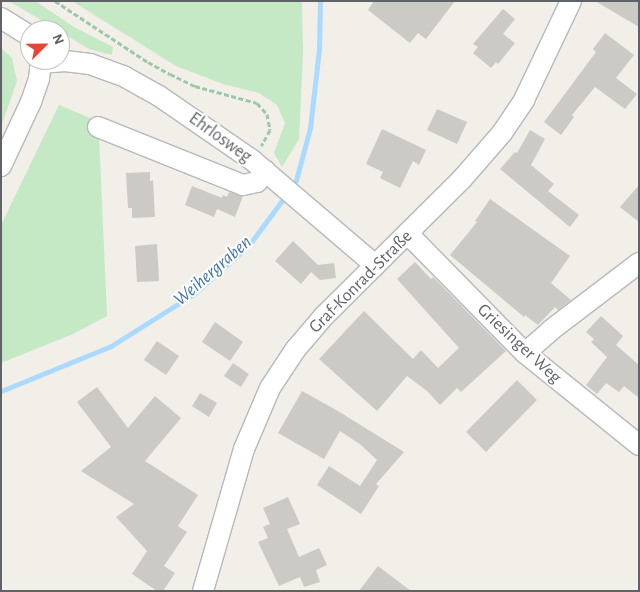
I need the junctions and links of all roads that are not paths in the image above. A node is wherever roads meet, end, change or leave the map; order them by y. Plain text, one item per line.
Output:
1 (571, 1) edge
2 (1, 18) edge
3 (20, 30) edge
4 (70, 62) edge
5 (39, 70) edge
6 (98, 127) dead end
7 (1, 166) edge
8 (270, 175) junction
9 (408, 234) junction
10 (639, 263) edge
11 (376, 265) junction
12 (525, 353) junction
13 (639, 444) edge
14 (203, 591) edge

1 - 9 street, Graf-Konrad-Straße
2 - 3 street
4 - 8 street, Ehrlosweg
5 - 7 street
6 - 8 street
8 - 11 street, Ehrlosweg
9 - 11 street, Graf-Konrad-Straße
9 - 12 street, Griesinger Weg
10 - 12 street
11 - 14 street, Graf-Konrad-Straße
12 - 13 street, Griesinger Weg

